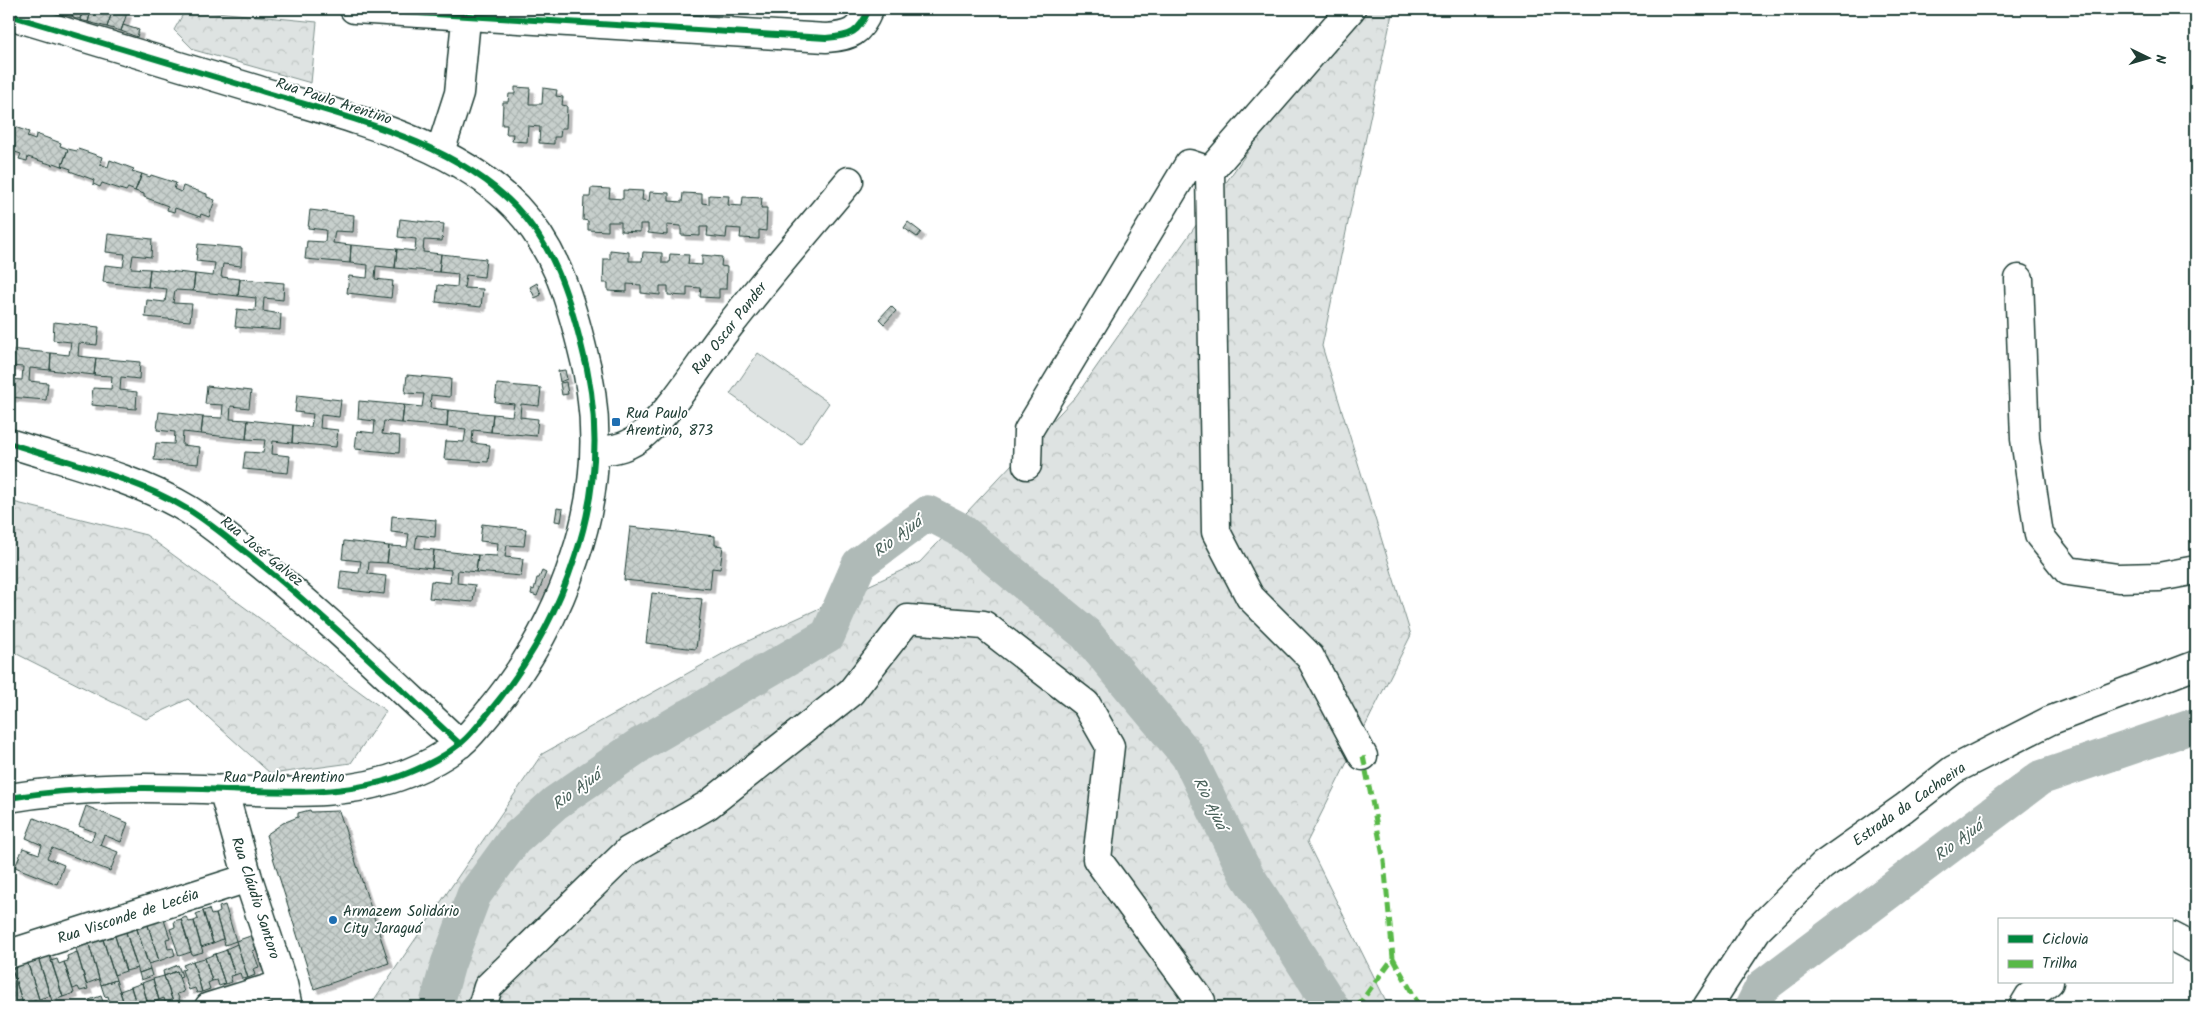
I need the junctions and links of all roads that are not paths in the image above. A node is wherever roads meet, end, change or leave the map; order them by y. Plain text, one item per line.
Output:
1 (354, 9) edge
2 (869, 9) edge
3 (1351, 9) edge
4 (467, 12) edge
5 (9, 15) edge
6 (440, 152) junction
7 (1210, 171) junction
8 (849, 181) dead end
9 (2019, 279) dead end
10 (9, 443) edge
11 (596, 451) junction
12 (1027, 465) dead end
13 (2196, 570) edge
14 (2196, 665) edge
15 (460, 744) junction
16 (1363, 756) dead end
17 (223, 790) junction
18 (9, 798) edge
19 (248, 878) junction
20 (2172, 937) edge
21 (2196, 949) edge
22 (9, 954) edge
23 (2046, 984) edge
24 (286, 996) edge
25 (209, 1007) edge
26 (482, 1007) edge
27 (1201, 1007) edge
28 (1706, 1007) edge
29 (2022, 1007) edge

1 - 4 street
2 - 4 street
3 - 7 street
4 - 6 street
5 - 6 street, Rua Paulo Arentino
6 - 11 street, Rua Paulo Arentino
7 - 12 street
7 - 16 street
8 - 11 street, Rua Oscar Pander
9 - 13 street
10 - 15 street, Rua José Galvez
11 - 15 street, Rua Paulo Arentino
14 - 28 street, Estrada da Cachoeira
15 - 17 street, Rua Paulo Arentino
17 - 18 street, Rua Paulo Arentino
17 - 19 street, Rua Cláudio Santoro
19 - 22 street, Rua Visconde de Lecéia
19 - 24 street, Rua Cláudio Santoro
20 - 21 street
23 - 29 street
24 - 25 street
26 - 27 street

